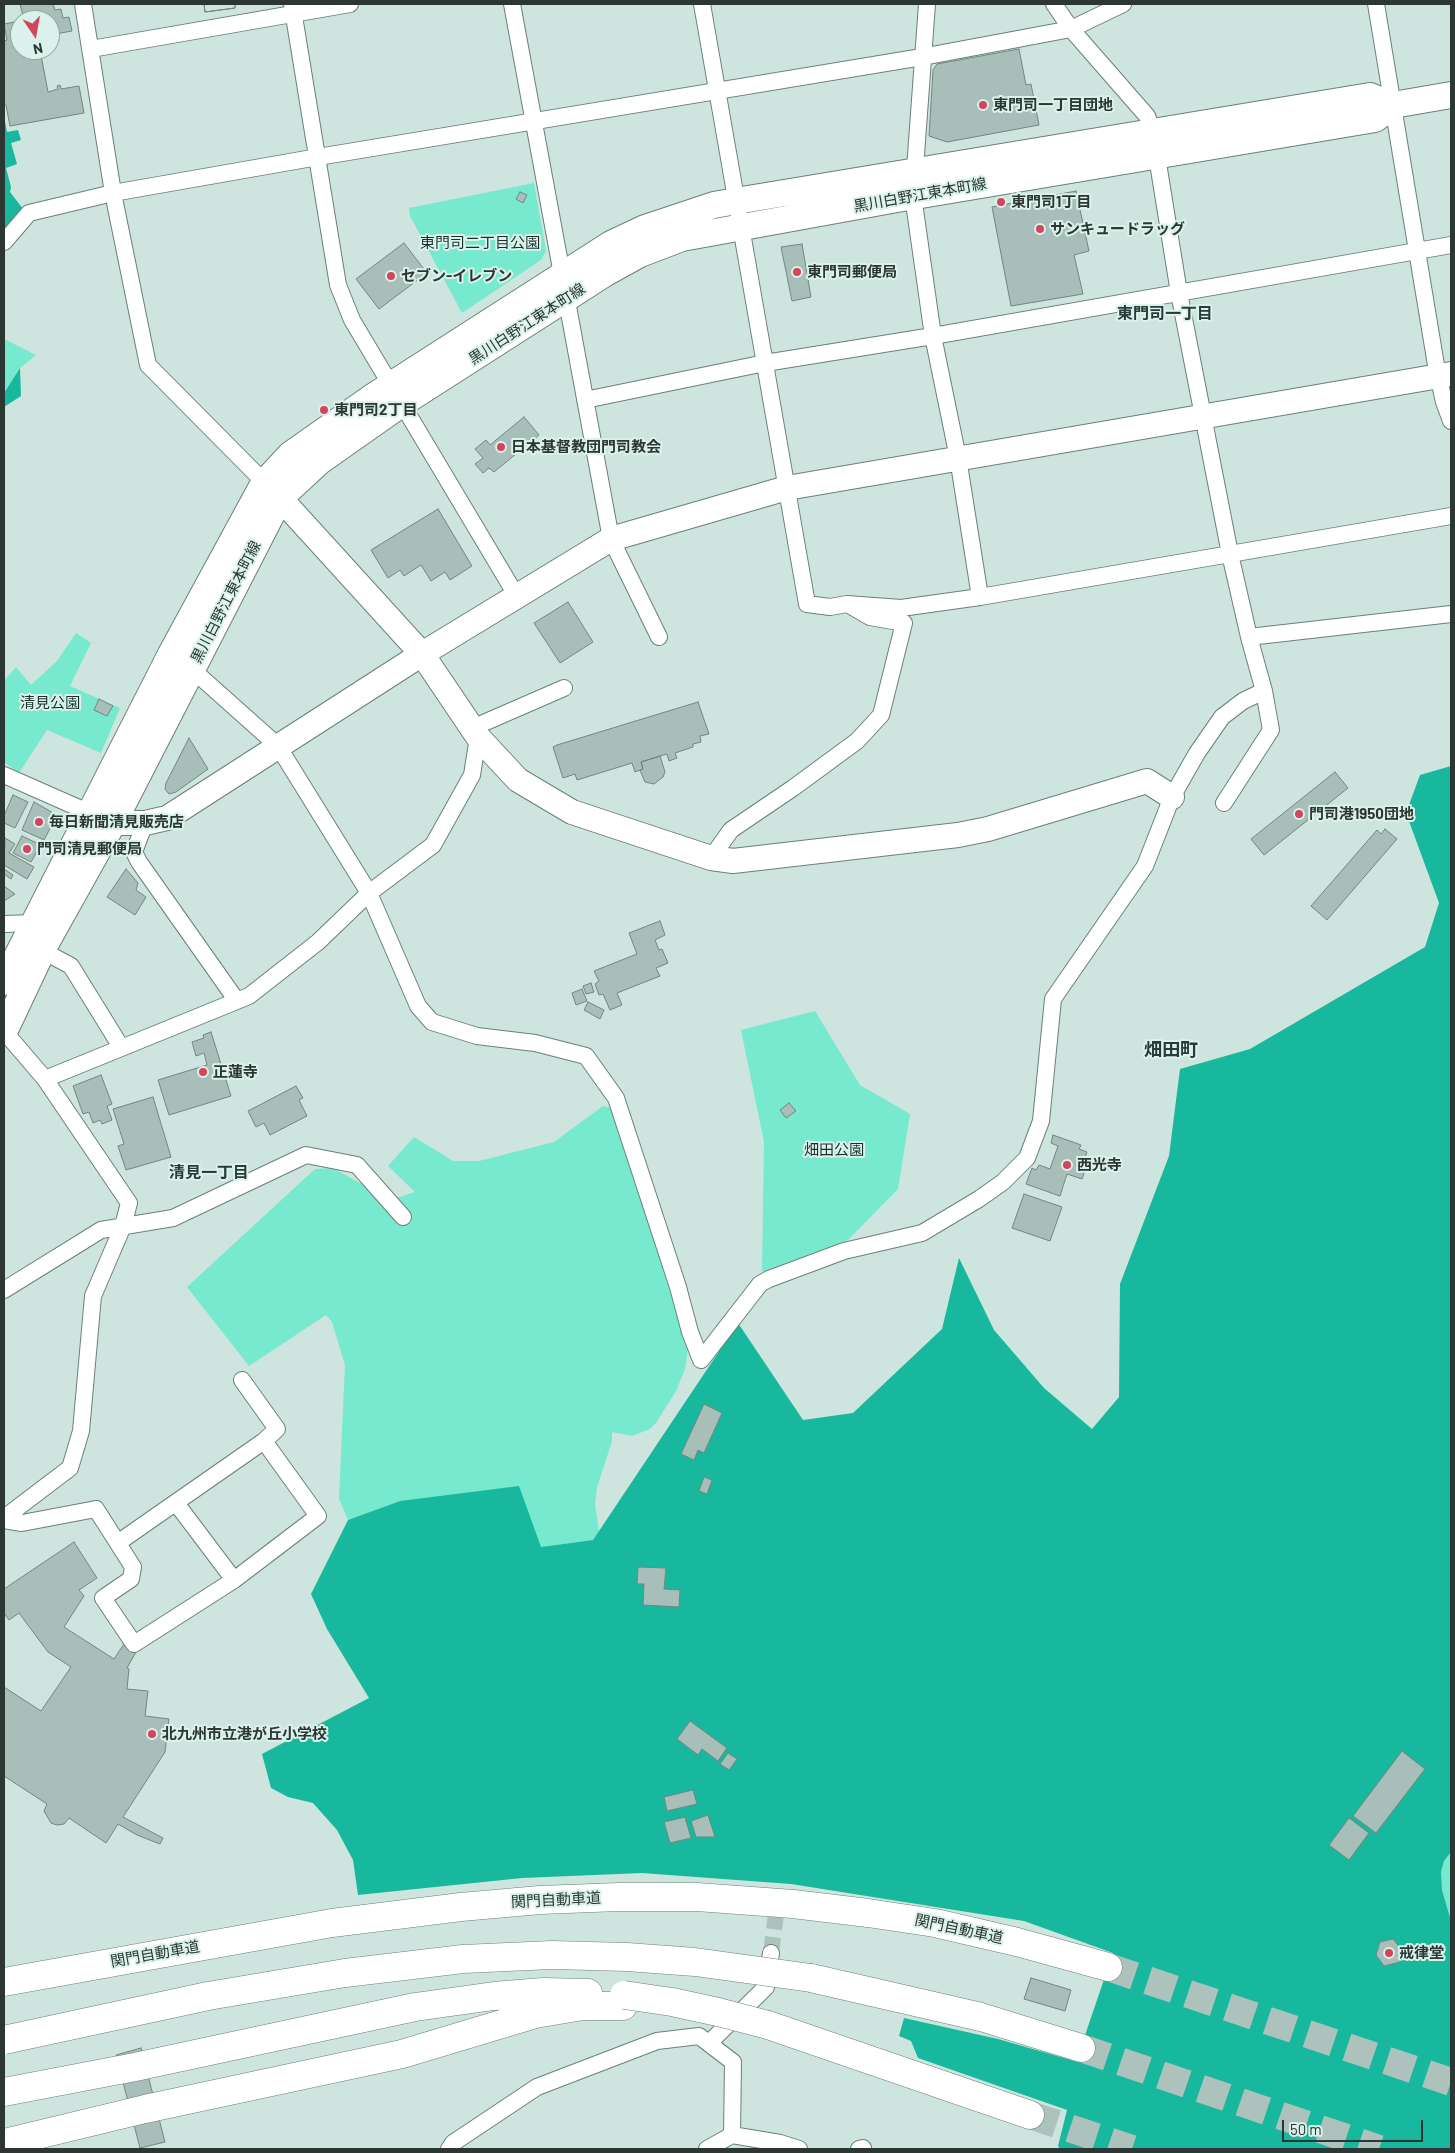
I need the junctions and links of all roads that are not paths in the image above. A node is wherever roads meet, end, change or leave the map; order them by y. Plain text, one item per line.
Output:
1 (84, 4) edge
2 (350, 4) edge
3 (512, 4) edge
4 (702, 4) edge
5 (927, 4) edge
6 (1054, 4) edge
7 (1123, 4) edge
8 (1376, 4) edge
9 (293, 8) edge
10 (1071, 29) junction
11 (91, 49) junction
12 (922, 57) junction
13 (718, 91) junction
14 (1451, 95) edge
15 (1393, 105) junction
16 (534, 122) junction
17 (1155, 144) junction
18 (318, 157) junction
19 (914, 184) junction
20 (113, 193) junction
21 (736, 201) junction
22 (740, 226) junction
23 (4, 242) edge
24 (1451, 245) edge
25 (1416, 251) junction
26 (563, 288) junction
27 (1179, 292) junction
28 (933, 336) junction
29 (765, 363) junction
30 (1445, 375) edge
31 (396, 394) junction
32 (585, 400) junction
33 (1203, 417) junction
34 (1451, 421) edge
35 (958, 458) junction
36 (787, 488) junction
37 (272, 491) junction
38 (1451, 516) edge
39 (611, 539) junction
40 (1230, 554) junction
41 (516, 595) junction
42 (980, 597) junction
43 (847, 604) junction
44 (1451, 614) edge
45 (658, 637) dead end
46 (1248, 637) junction
47 (422, 654) junction
48 (182, 660) junction
49 (564, 688) dead end
50 (1264, 691) junction
51 (475, 733) junction
52 (278, 746) junction
53 (4, 776) edge
54 (1172, 797) junction
55 (1224, 802) dead end
56 (102, 818) junction
57 (145, 823) junction
58 (711, 858) junction
59 (369, 893) junction
60 (34, 923) junction
61 (4, 924) edge
62 (42, 951) junction
63 (4, 982) edge
64 (237, 1001) junction
65 (4, 1031) edge
66 (121, 1047) junction
67 (45, 1079) junction
68 (403, 1216) dead end
69 (123, 1226) junction
70 (4, 1290) edge
71 (242, 1380) dead end
72 (264, 1440) junction
73 (176, 1503) junction
74 (4, 1519) edge
75 (119, 1542) junction
76 (234, 1580) junction
77 (770, 1953) tunnel mouth
78 (1108, 1967) tunnel mouth
79 (4, 1982) edge
80 (624, 2001) junction
81 (4, 2040) edge
82 (709, 2043) junction
83 (1081, 2048) tunnel mouth
84 (9, 2091) edge
85 (1028, 2120) tunnel mouth
86 (732, 2135) junction
87 (7, 2142) edge
88 (449, 2149) edge
89 (707, 2149) edge
90 (799, 2149) edge

1 - 11 street
2 - 9 street
3 - 16 street
4 - 13 street
5 - 12 street
6 - 10 street
7 - 10 street
8 - 15 street
9 - 11 street
9 - 18 street
10 - 12 street
10 - 17 street
11 - 20 street
12 - 13 street
12 - 19 street
13 - 16 street
13 - 21 street
14 - 15 main road
15 - 17 main road, 黒川白野江東本町線
15 - 25 street
16 - 18 street
16 - 26 street
17 - 19 main road, 黒川白野江東本町線
17 - 27 street
18 - 20 street
18 - 31 street
19 - 21 main road, 黒川白野江東本町線
19 - 22 main road, 黒川白野江東本町線
19 - 28 street
20 - 23 street
20 - 37 street
21 - 22 street
21 - 26 main road, 黒川白野江東本町線
22 - 26 main road, 黒川白野江東本町線
22 - 29 street
24 - 25 street
25 - 27 street
25 - 30 street
26 - 31 main road, 黒川白野江東本町線
26 - 32 street
27 - 28 street
27 - 33 street
28 - 29 street
28 - 35 street
29 - 32 street
29 - 36 street
30 - 33 street
30 - 34 street
31 - 37 main road, 黒川白野江東本町線
31 - 41 street
32 - 39 street
33 - 35 street
33 - 40 street
35 - 36 street
35 - 42 street
36 - 39 street
36 - 43 street
37 - 47 street
37 - 48 main road, 黒川白野江東本町線
38 - 40 street
39 - 41 street
39 - 45 street
40 - 42 street
40 - 46 street
41 - 47 street
42 - 43 street
43 - 58 street
44 - 46 street
46 - 50 street
47 - 51 street
47 - 52 street
48 - 52 street
48 - 56 main road, 黒川白野江東本町線
49 - 51 street
50 - 54 street
50 - 55 street
51 - 58 street
51 - 59 street
52 - 57 street
52 - 59 street
53 - 56 street
54 - 58 street
54 - 59 street
56 - 57 street
56 - 60 main road, 黒川白野江東本町線
56 - 62 main road, 黒川白野江東本町線
57 - 64 street
59 - 64 street
60 - 61 street
60 - 63 main road, 黒川白野江東本町線
62 - 65 main road, 黒川白野江東本町線
62 - 66 street
64 - 66 street
65 - 67 street
66 - 67 street
67 - 69 street
68 - 69 street
69 - 70 street
69 - 74 street
71 - 72 street
72 - 73 street
72 - 76 street
73 - 75 street
73 - 76 street
74 - 75 street
75 - 76 street
77 - 82 street
78 - 79 highway, 関門自動車道
80 - 84 highway
80 - 85 highway
80 - 87 highway
81 - 83 highway, bridge
82 - 86 street
82 - 88 street
86 - 89 street
86 - 90 street

